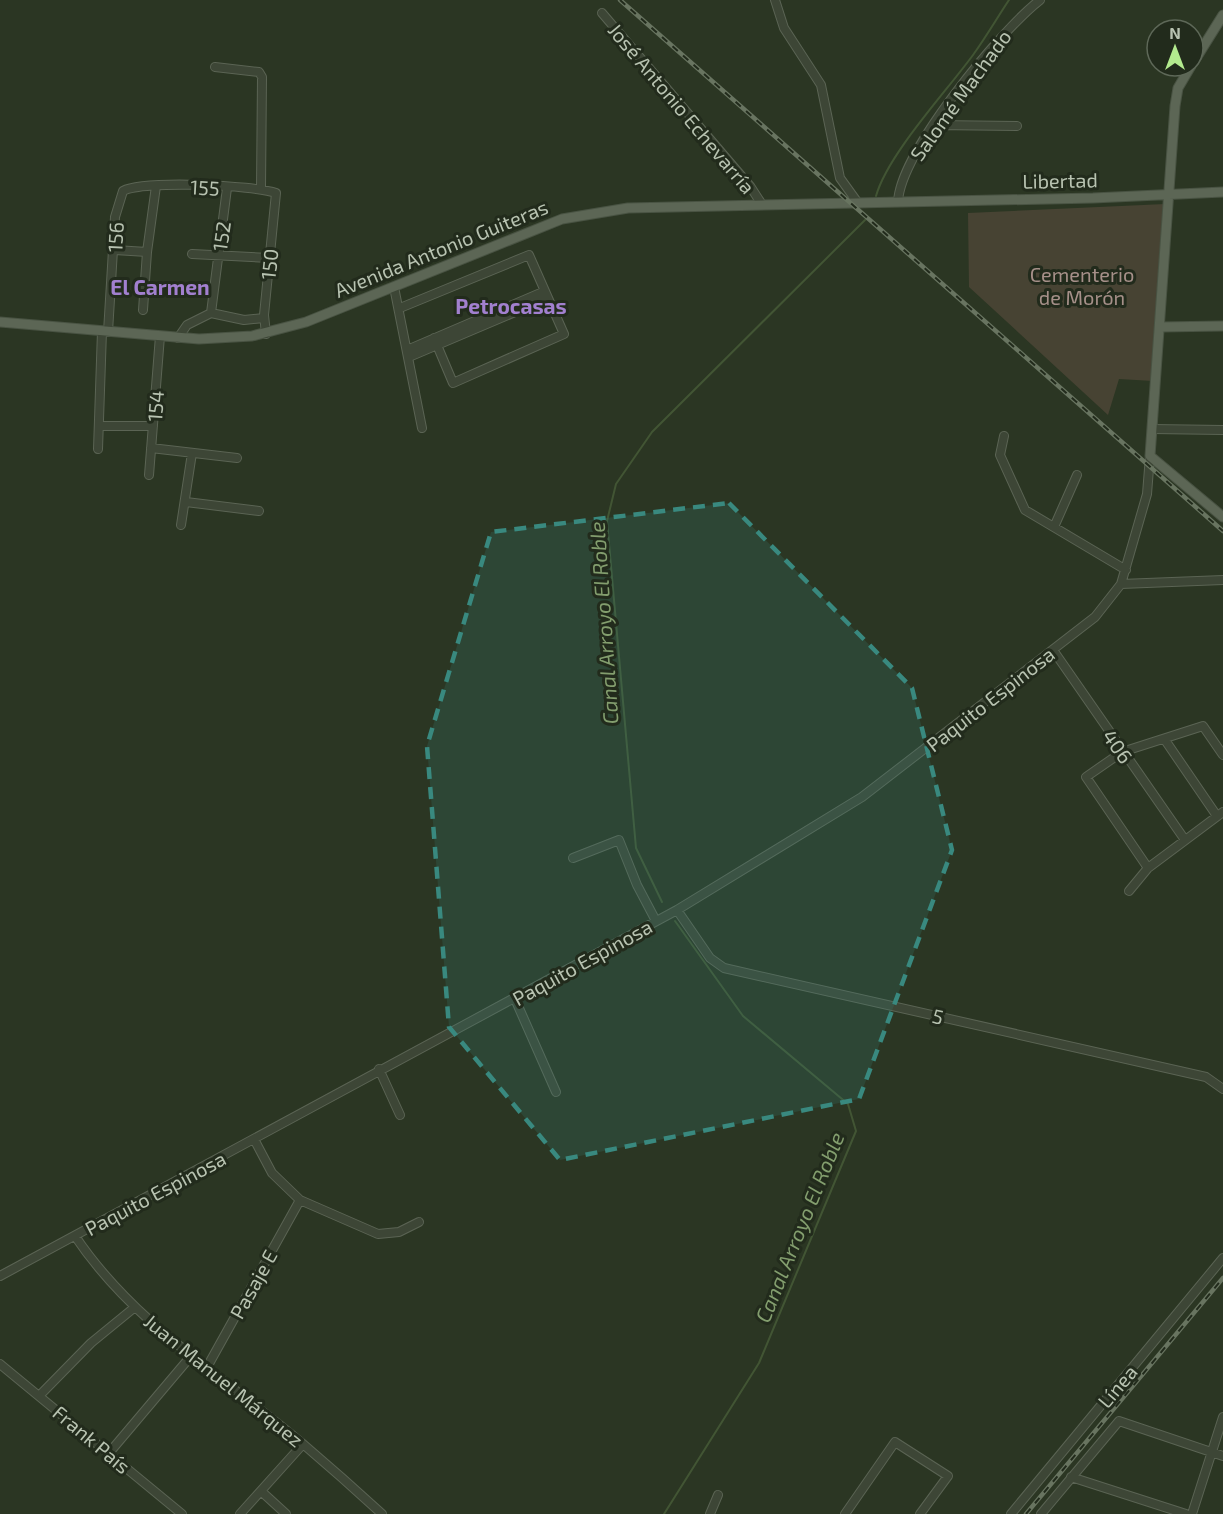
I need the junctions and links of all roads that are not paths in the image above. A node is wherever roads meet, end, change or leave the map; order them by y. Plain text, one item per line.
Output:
1 (775, 0) edge
2 (1040, 0) edge
3 (602, 13) dead end
4 (1223, 15) edge
5 (1205, 43) edge
6 (215, 68) dead end
7 (1185, 78) edge
8 (935, 125) junction
9 (1017, 126) dead end
10 (133, 186) joint
11 (156, 186) junction
12 (261, 188) junction
13 (227, 189) junction
14 (1223, 192) edge
15 (276, 193) joint
16 (1169, 195) junction
17 (898, 202) junction
18 (761, 203) junction
19 (858, 203) junction
20 (115, 250) junction
21 (147, 252) junction
22 (192, 254) dead end
23 (218, 255) junction
24 (269, 258) junction
25 (394, 287) junction
26 (547, 295) junction
27 (400, 308) junction
28 (143, 309) dead end
29 (211, 313) junction
30 (264, 318) junction
31 (0, 322) edge
32 (1223, 326) edge
33 (1160, 327) junction
34 (105, 331) junction
35 (266, 334) junction
36 (160, 336) junction
37 (178, 338) junction
38 (436, 342) junction
39 (408, 354) junction
40 (99, 426) junction
41 (153, 426) junction
42 (422, 428) dead end
43 (1152, 429) junction
44 (1223, 430) edge
45 (1004, 436) dead end
46 (152, 448) junction
47 (98, 449) dead end
48 (192, 453) junction
49 (1150, 456) junction
50 (237, 458) dead end
51 (149, 475) dead end
52 (1077, 475) dead end
53 (186, 502) junction
54 (259, 511) dead end
55 (1223, 517) edge
56 (181, 525) dead end
57 (1054, 527) junction
58 (1126, 570) junction
59 (1223, 580) edge
60 (1122, 584) junction
61 (1053, 650) junction
62 (1165, 740) junction
63 (1122, 752) junction
64 (1223, 755) edge
65 (1220, 814) edge
66 (1185, 840) junction
67 (573, 858) dead end
68 (1149, 868) junction
69 (1129, 891) dead end
70 (676, 910) junction
71 (656, 921) junction
72 (515, 999) junction
73 (379, 1069) junction
74 (1223, 1089) edge
75 (556, 1092) dead end
76 (400, 1115) dead end
77 (254, 1139) junction
78 (300, 1200) junction
79 (419, 1222) dead end
80 (75, 1236) junction
81 (1223, 1258) edge
82 (0, 1276) edge
83 (135, 1307) junction
84 (191, 1356) junction
85 (0, 1364) edge
86 (206, 1369) junction
87 (39, 1396) junction
88 (1223, 1417) edge
89 (303, 1444) junction
90 (1212, 1452) junction
91 (110, 1453) junction
92 (1223, 1456) edge
93 (1071, 1477) junction
94 (262, 1492) junction
95 (718, 1496) dead end
96 (182, 1514) edge
97 (240, 1514) edge
98 (286, 1514) edge
99 (382, 1514) edge
100 (710, 1514) edge
101 (845, 1514) edge
102 (920, 1514) edge
103 (1011, 1514) edge
104 (1041, 1514) edge
105 (1186, 1514) edge
106 (1192, 1514) edge

1 - 19 street
2 - 8 street, Salomé Machado
3 - 18 street, José Antonio Echevarría
4 - 5 main road
6 - 12 street
7 - 16 main road
8 - 9 street
8 - 17 street, Salomé Machado
10 - 11 street, 155
10 - 20 street, 156
11 - 13 street, 155
11 - 21 street
12 - 13 street, 155
12 - 15 street, 155
13 - 23 street, 152
14 - 16 main road, Libertad
15 - 24 street, 150
16 - 17 main road, Libertad
16 - 33 main road
17 - 19 main road, Avenida Antonio Guiteras
18 - 19 main road, Avenida Antonio Guiteras
18 - 25 main road, Avenida Antonio Guiteras
20 - 21 street
20 - 34 street, 156
21 - 28 street
22 - 23 street
23 - 24 street
23 - 29 street, 152
24 - 30 street, 150
25 - 27 street
25 - 35 main road, Avenida Antonio Guiteras
26 - 27 street
26 - 38 street
26 - 38 street
27 - 39 street
29 - 30 street
29 - 37 street
30 - 35 street, 150
31 - 34 main road, Avenida Antonio Guiteras
32 - 33 main road
33 - 43 main road
34 - 36 main road, Avenida Antonio Guiteras
34 - 40 street, 156
35 - 37 main road, Avenida Antonio Guiteras
36 - 37 main road, Avenida Antonio Guiteras
36 - 41 street, 154
38 - 39 street
39 - 42 street
40 - 41 street
40 - 47 street, 156
41 - 46 street, 154
43 - 44 street
43 - 49 main road
45 - 57 street
46 - 48 street
46 - 51 street, 154
48 - 50 street
48 - 53 street
49 - 55 main road
49 - 58 street
52 - 57 street
53 - 54 street
53 - 56 street
57 - 58 street
58 - 60 street
59 - 60 street
60 - 61 street, Paquito Espinosa
61 - 63 street, 406
61 - 70 street, Paquito Espinosa
62 - 63 street
62 - 64 street
62 - 65 street
63 - 66 street, 406
63 - 68 street
65 - 66 street
66 - 68 street
67 - 71 street
68 - 69 street
70 - 71 street, Paquito Espinosa
70 - 74 street, 5
71 - 72 street, Paquito Espinosa
72 - 73 street, Paquito Espinosa
72 - 75 street
73 - 76 street
73 - 77 street, Paquito Espinosa
77 - 78 street
77 - 80 street, Paquito Espinosa
78 - 79 street
78 - 86 street, Pasaje E
80 - 82 street, Paquito Espinosa
80 - 83 street, Juan Manuel Márquez
81 - 103 street, Línea
83 - 84 street, Juan Manuel Márquez
83 - 87 street
84 - 86 street, Juan Manuel Márquez
84 - 91 street
85 - 87 street, Frank País
86 - 89 street, Juan Manuel Márquez
87 - 91 street, Frank País
88 - 90 street
89 - 94 street
89 - 99 street, Juan Manuel Márquez
90 - 92 street
90 - 93 street, Línea
90 - 106 street
91 - 96 street, Frank País
93 - 104 street, Línea
93 - 105 street
94 - 97 street
94 - 98 street
95 - 100 street
101 - 102 street

